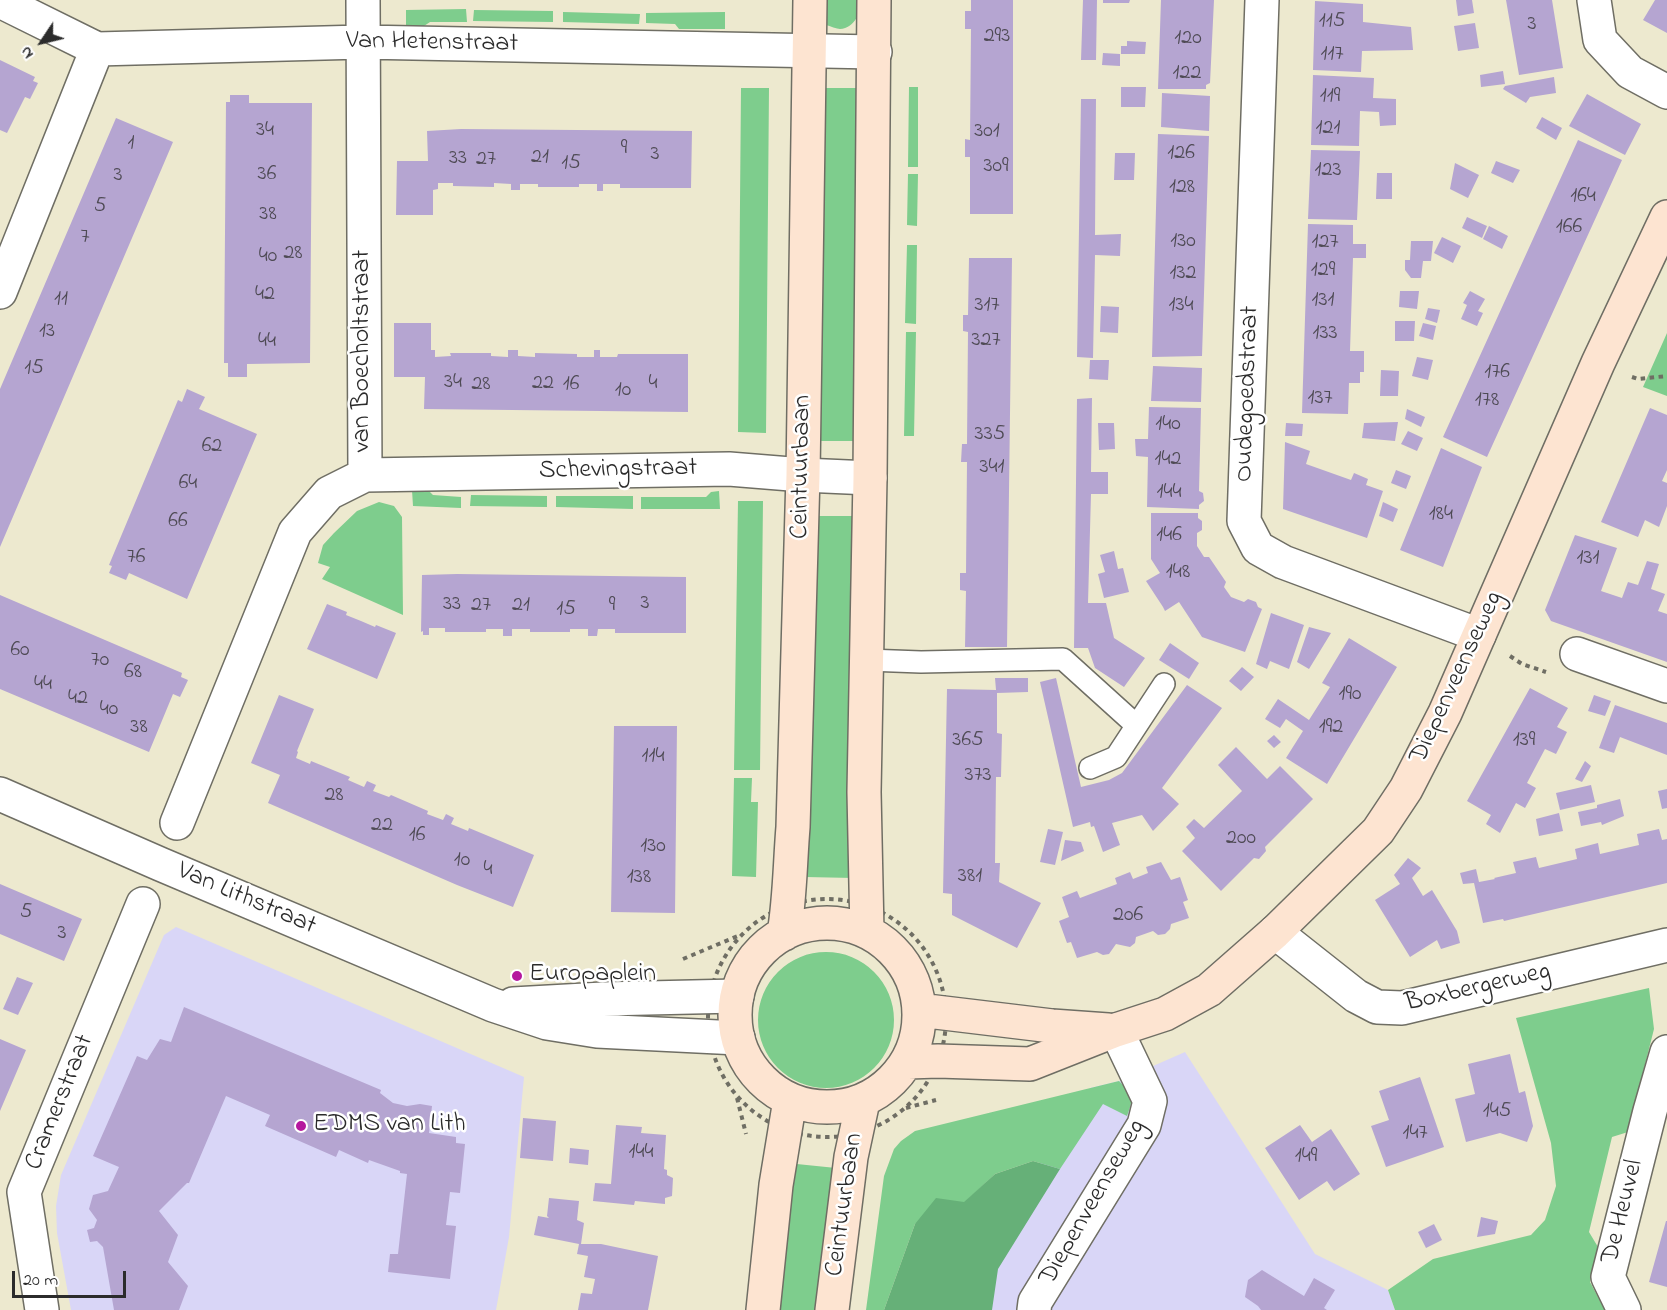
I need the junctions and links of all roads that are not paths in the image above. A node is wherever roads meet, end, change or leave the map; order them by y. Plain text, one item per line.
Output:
1 (363, 0) edge
2 (810, 0) edge
3 (874, 0) edge
4 (1262, 0) edge
5 (1594, 0) edge
6 (0, 1) edge
7 (362, 42) junction
8 (97, 49) junction
9 (811, 52) junction
10 (875, 52) junction
11 (1667, 93) edge
12 (1667, 217) edge
13 (0, 292) edge
14 (365, 475) junction
15 (803, 476) junction
16 (870, 478) junction
17 (1479, 634) junction
18 (1578, 654) road end
19 (867, 660) junction
20 (1164, 684) dead end
21 (1667, 686) edge
22 (1136, 725) junction
23 (1090, 768) dead end
24 (0, 794) edge
25 (177, 823) dead end
26 (143, 904) dead end
27 (867, 932) junction
28 (1275, 932) junction
29 (784, 934) junction
30 (1666, 949) edge
31 (737, 996) junction
32 (493, 1005) junction
33 (919, 1010) junction
34 (1116, 1030) junction
35 (738, 1038) junction
36 (1667, 1052) edge
37 (908, 1062) junction
38 (790, 1100) junction
39 (863, 1101) junction
40 (1658, 1106) edge
41 (12, 1187) edge
42 (42, 1310) edge
43 (763, 1310) edge
44 (831, 1310) edge
45 (1034, 1310) edge
46 (1624, 1310) edge

1 - 7 street, van Boecholtstraat
2 - 9 street, Ceintuurbaan
3 - 10 street
4 - 17 street, Oudegoedstraat
5 - 11 street
6 - 8 street, Van Hetenstraat
7 - 8 street, Van Hetenstraat
7 - 9 street, Van Hetenstraat
7 - 14 street, van Boecholtstraat
8 - 13 street
9 - 10 street, Van Hetenstraat
9 - 15 street, Ceintuurbaan
10 - 16 street
12 - 17 street, Diepenveenseweg
14 - 15 street, Schevingstraat
14 - 25 street, van Boecholtstraat
15 - 16 street, Schevingstraat
15 - 29 street, Ceintuurbaan
16 - 19 street
17 - 28 street, Diepenveenseweg
18 - 21 street
19 - 22 lane
19 - 27 street
20 - 22 lane
22 - 23 lane
24 - 32 street, Van Lithstraat
26 - 41 street, Cramerstraat
27 - 29 street
27 - 33 street
28 - 30 street, Boxbergerweg
28 - 34 street, Diepenveenseweg
29 - 31 street
31 - 32 street, Van Lithstraat
31 - 35 street
32 - 35 street, Van Lithstraat
33 - 34 street, Diepenveenseweg
33 - 37 street
34 - 37 street, Diepenveenseweg
34 - 45 street, Diepenveenseweg
35 - 38 street
36 - 40 street, De Heuvel
37 - 39 street
38 - 39 street
38 - 43 street
39 - 44 street, Ceintuurbaan
40 - 46 street, De Heuvel
41 - 42 street, Cramerstraat

